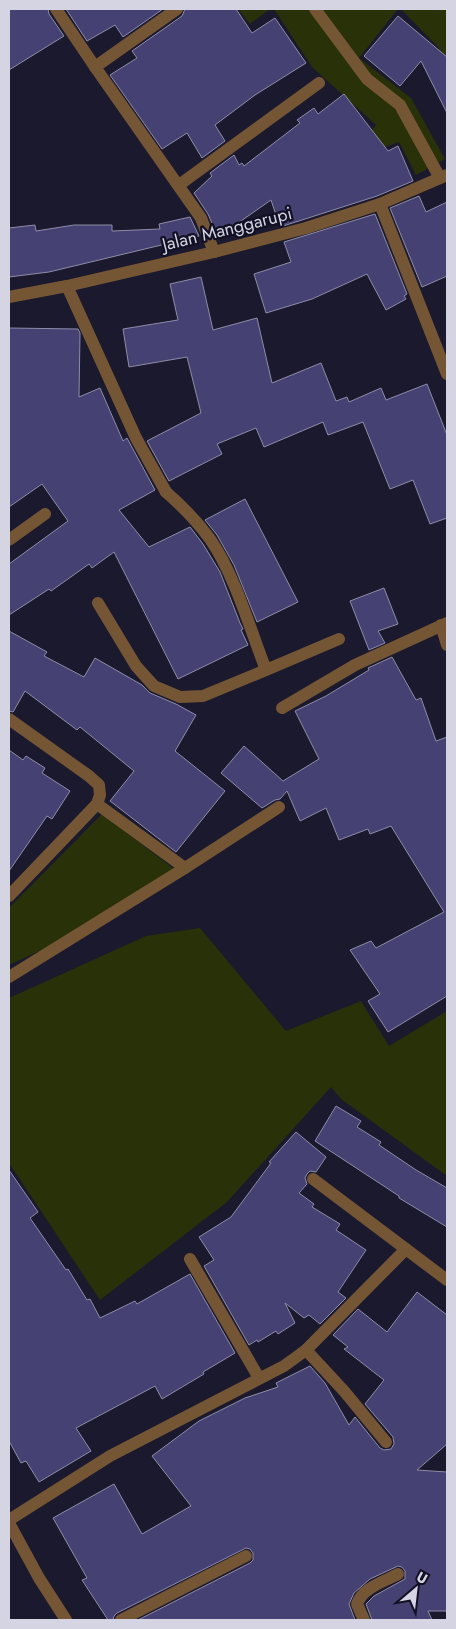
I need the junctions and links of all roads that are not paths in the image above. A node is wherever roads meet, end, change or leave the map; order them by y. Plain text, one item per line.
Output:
1 (56, 9) edge
2 (177, 9) edge
3 (315, 9) edge
4 (95, 67) junction
5 (319, 83) dead end
6 (444, 176) edge
7 (179, 185) junction
8 (380, 204) junction
9 (214, 252) junction
10 (67, 286) junction
11 (9, 297) edge
12 (447, 374) edge
13 (46, 514) dead end
14 (9, 540) edge
15 (98, 603) dead end
16 (444, 624) edge
17 (339, 639) dead end
18 (447, 645) edge
19 (266, 670) junction
20 (282, 708) dead end
21 (9, 719) edge
22 (97, 804) junction
23 (279, 807) dead end
24 (185, 868) junction
25 (10, 893) edge
26 (9, 977) edge
27 (313, 1179) dead end
28 (406, 1249) junction
29 (190, 1258) dead end
30 (447, 1280) edge
31 (306, 1350) junction
32 (259, 1378) junction
33 (386, 1442) dead end
34 (9, 1522) edge
35 (246, 1556) dead end
36 (398, 1574) dead end
37 (66, 1620) edge
38 (121, 1620) edge
39 (364, 1620) edge

1 - 4 street
2 - 4 street
3 - 6 street
4 - 7 street
5 - 7 street
6 - 8 street, Jalan Manggarupi
7 - 9 street
8 - 9 street, Jalan Manggarupi
8 - 12 street
9 - 10 street, Jalan Manggarupi
10 - 11 street, Jalan Manggarupi
10 - 19 street
13 - 14 street
15 - 19 street
16 - 18 street
16 - 20 street
17 - 19 street
21 - 22 street
22 - 24 street
22 - 25 street
23 - 24 street
24 - 26 street
27 - 28 street
28 - 30 street
28 - 31 street
29 - 32 street
31 - 32 street
31 - 33 street
32 - 34 street
34 - 37 street
35 - 38 street
36 - 39 street

